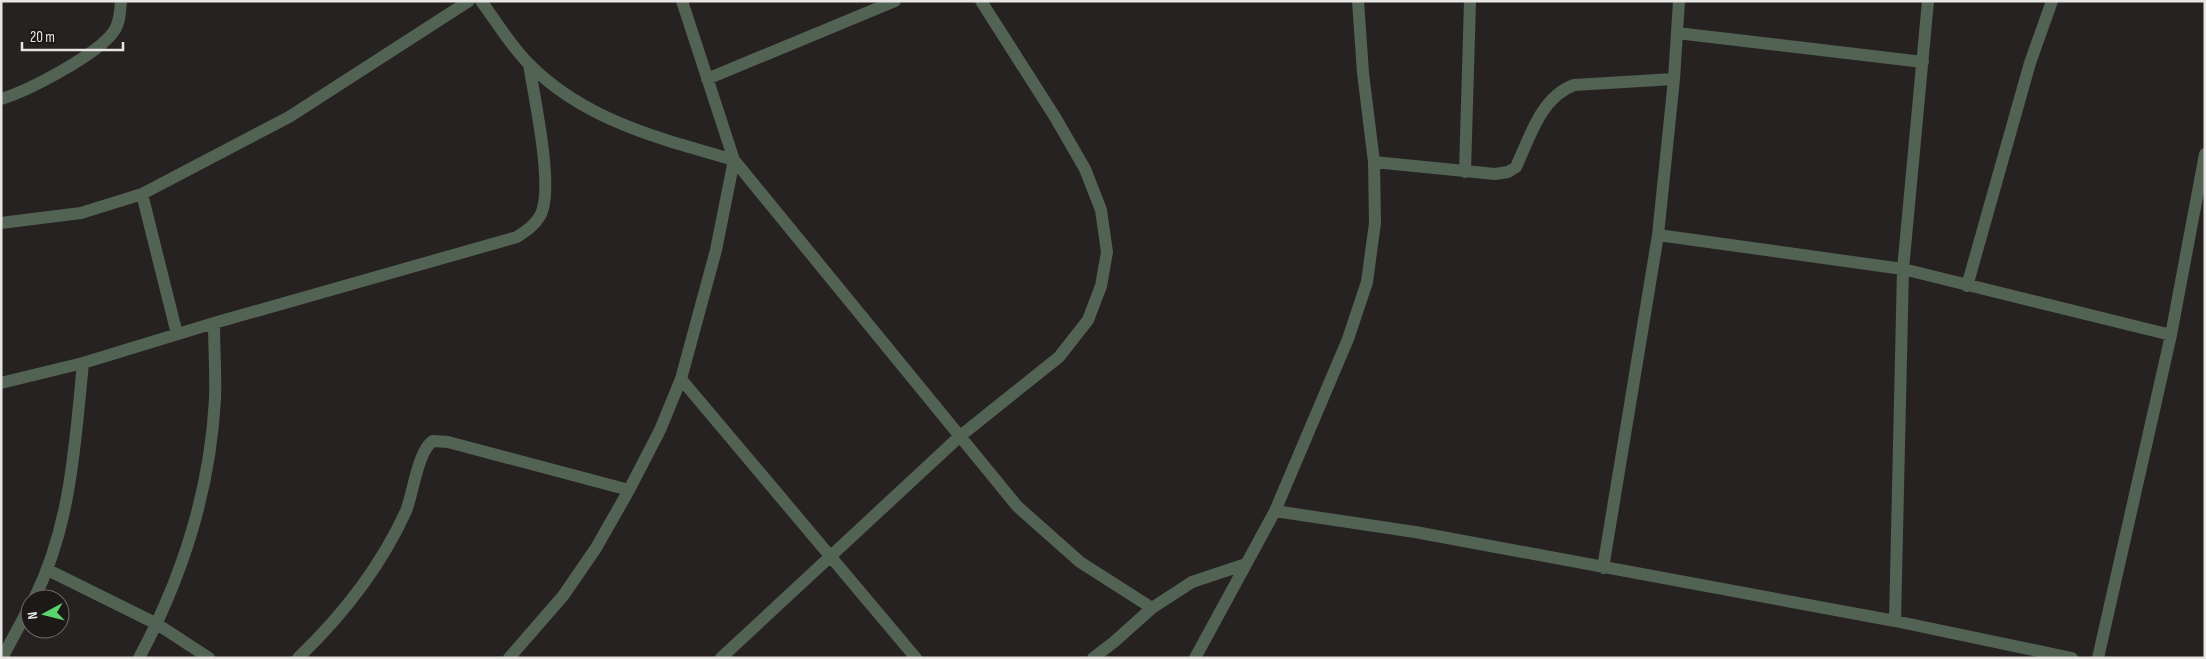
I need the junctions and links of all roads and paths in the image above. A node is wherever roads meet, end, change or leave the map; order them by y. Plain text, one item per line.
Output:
1 (121, 1) edge
2 (469, 1) edge
3 (481, 1) edge
4 (682, 1) edge
5 (895, 1) edge
6 (981, 1) edge
7 (1358, 1) edge
8 (1470, 1) edge
9 (1679, 1) edge
10 (1928, 1) edge
11 (2052, 1) edge
12 (1677, 34) junction
13 (1923, 62) junction
14 (529, 64) junction
15 (707, 79) junction
16 (1674, 79) junction
17 (1, 99) edge
18 (2205, 154) edge
19 (734, 160) junction
20 (1374, 162) junction
21 (1465, 172) junction
22 (142, 194) junction
23 (1, 223) edge
24 (1658, 235) junction
25 (1903, 269) junction
26 (1966, 286) junction
27 (214, 323) junction
28 (177, 334) junction
29 (2171, 335) junction
30 (83, 363) junction
31 (681, 379) junction
32 (1, 383) edge
33 (959, 437) junction
34 (629, 490) junction
35 (1275, 510) junction
36 (832, 556) junction
37 (1246, 564) junction
38 (1603, 568) junction
39 (48, 570) junction
40 (39, 589) edge
41 (1152, 608) junction
42 (1895, 621) junction
43 (157, 624) junction
44 (20, 625) edge
45 (2, 658) edge
46 (139, 658) edge
47 (209, 658) edge
48 (298, 658) edge
49 (509, 658) edge
50 (721, 658) edge
51 (916, 658) edge
52 (1093, 658) edge
53 (1195, 658) edge
54 (2072, 658) edge
55 (2098, 658) edge

1 - 17 street
2 - 22 street
3 - 14 street
4 - 15 street
5 - 15 street
6 - 33 street
7 - 20 street
8 - 21 street
9 - 12 street
10 - 13 street
11 - 26 street
12 - 13 street
12 - 16 street
13 - 25 street
14 - 19 street
14 - 27 street
15 - 19 street
16 - 21 street
16 - 24 street
18 - 29 street
19 - 31 street
19 - 33 street
20 - 21 street
20 - 35 street
22 - 23 street
22 - 28 street
24 - 25 street
24 - 38 street
25 - 26 street
25 - 42 street
26 - 29 street
27 - 28 street
27 - 43 street
28 - 30 street
29 - 55 street
30 - 32 street
30 - 39 street
31 - 34 street
31 - 36 street
33 - 36 street
33 - 41 street
34 - 48 street
34 - 49 street
35 - 37 street
35 - 38 street
36 - 50 street
36 - 51 street
37 - 41 street
37 - 53 street
38 - 42 street
39 - 40 street
39 - 43 street
41 - 52 street
42 - 54 street
43 - 46 street
43 - 47 street
44 - 45 street

